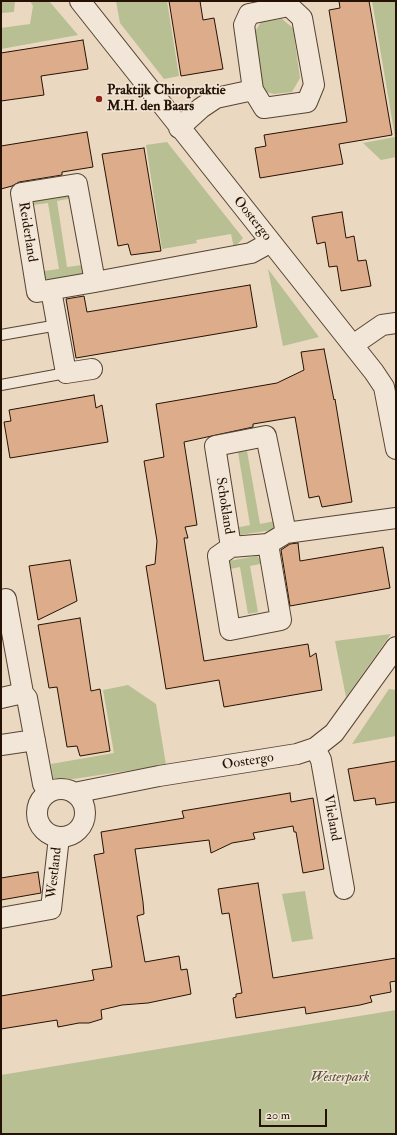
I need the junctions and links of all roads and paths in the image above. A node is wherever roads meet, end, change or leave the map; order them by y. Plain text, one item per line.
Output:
1 (80, 1) edge
2 (253, 90) junction
3 (179, 128) junction
4 (271, 242) junction
5 (95, 282) junction
6 (51, 290) junction
7 (396, 323) edge
8 (58, 325) junction
9 (1, 335) edge
10 (353, 345) junction
11 (92, 369) dead end
12 (66, 373) junction
13 (1, 385) edge
14 (396, 449) edge
15 (396, 518) edge
16 (286, 533) junction
17 (268, 544) junction
18 (230, 547) junction
19 (1, 600) edge
20 (396, 647) edge
21 (390, 671) edge
22 (23, 693) junction
23 (1, 698) edge
24 (35, 740) junction
25 (1, 745) edge
26 (315, 748) junction
27 (48, 793) junction
28 (74, 793) junction
29 (59, 836) junction
30 (344, 889) dead end
31 (1, 918) edge

1 - 3 street, Oostergo
2 - 2 street
2 - 3 street
3 - 4 street, Oostergo
4 - 5 street, Reiderland
4 - 10 street, Oostergo
5 - 6 street, Reiderland
5 - 6 street, Reiderland
6 - 8 street
7 - 10 street
8 - 9 lane
8 - 12 street
10 - 14 street, Oostergo
11 - 12 street
12 - 13 lane
15 - 16 street
16 - 17 street
16 - 18 street, Schokland
17 - 18 street
17 - 18 street, Schokland
19 - 22 street
20 - 21 street, Oostergo
21 - 26 street, Oostergo
22 - 23 street
22 - 24 street
24 - 25 street
24 - 27 street
26 - 28 street, Oostergo
26 - 30 street, Vlieland
27 - 28 street
27 - 29 street
28 - 29 street
29 - 31 street, Westland

